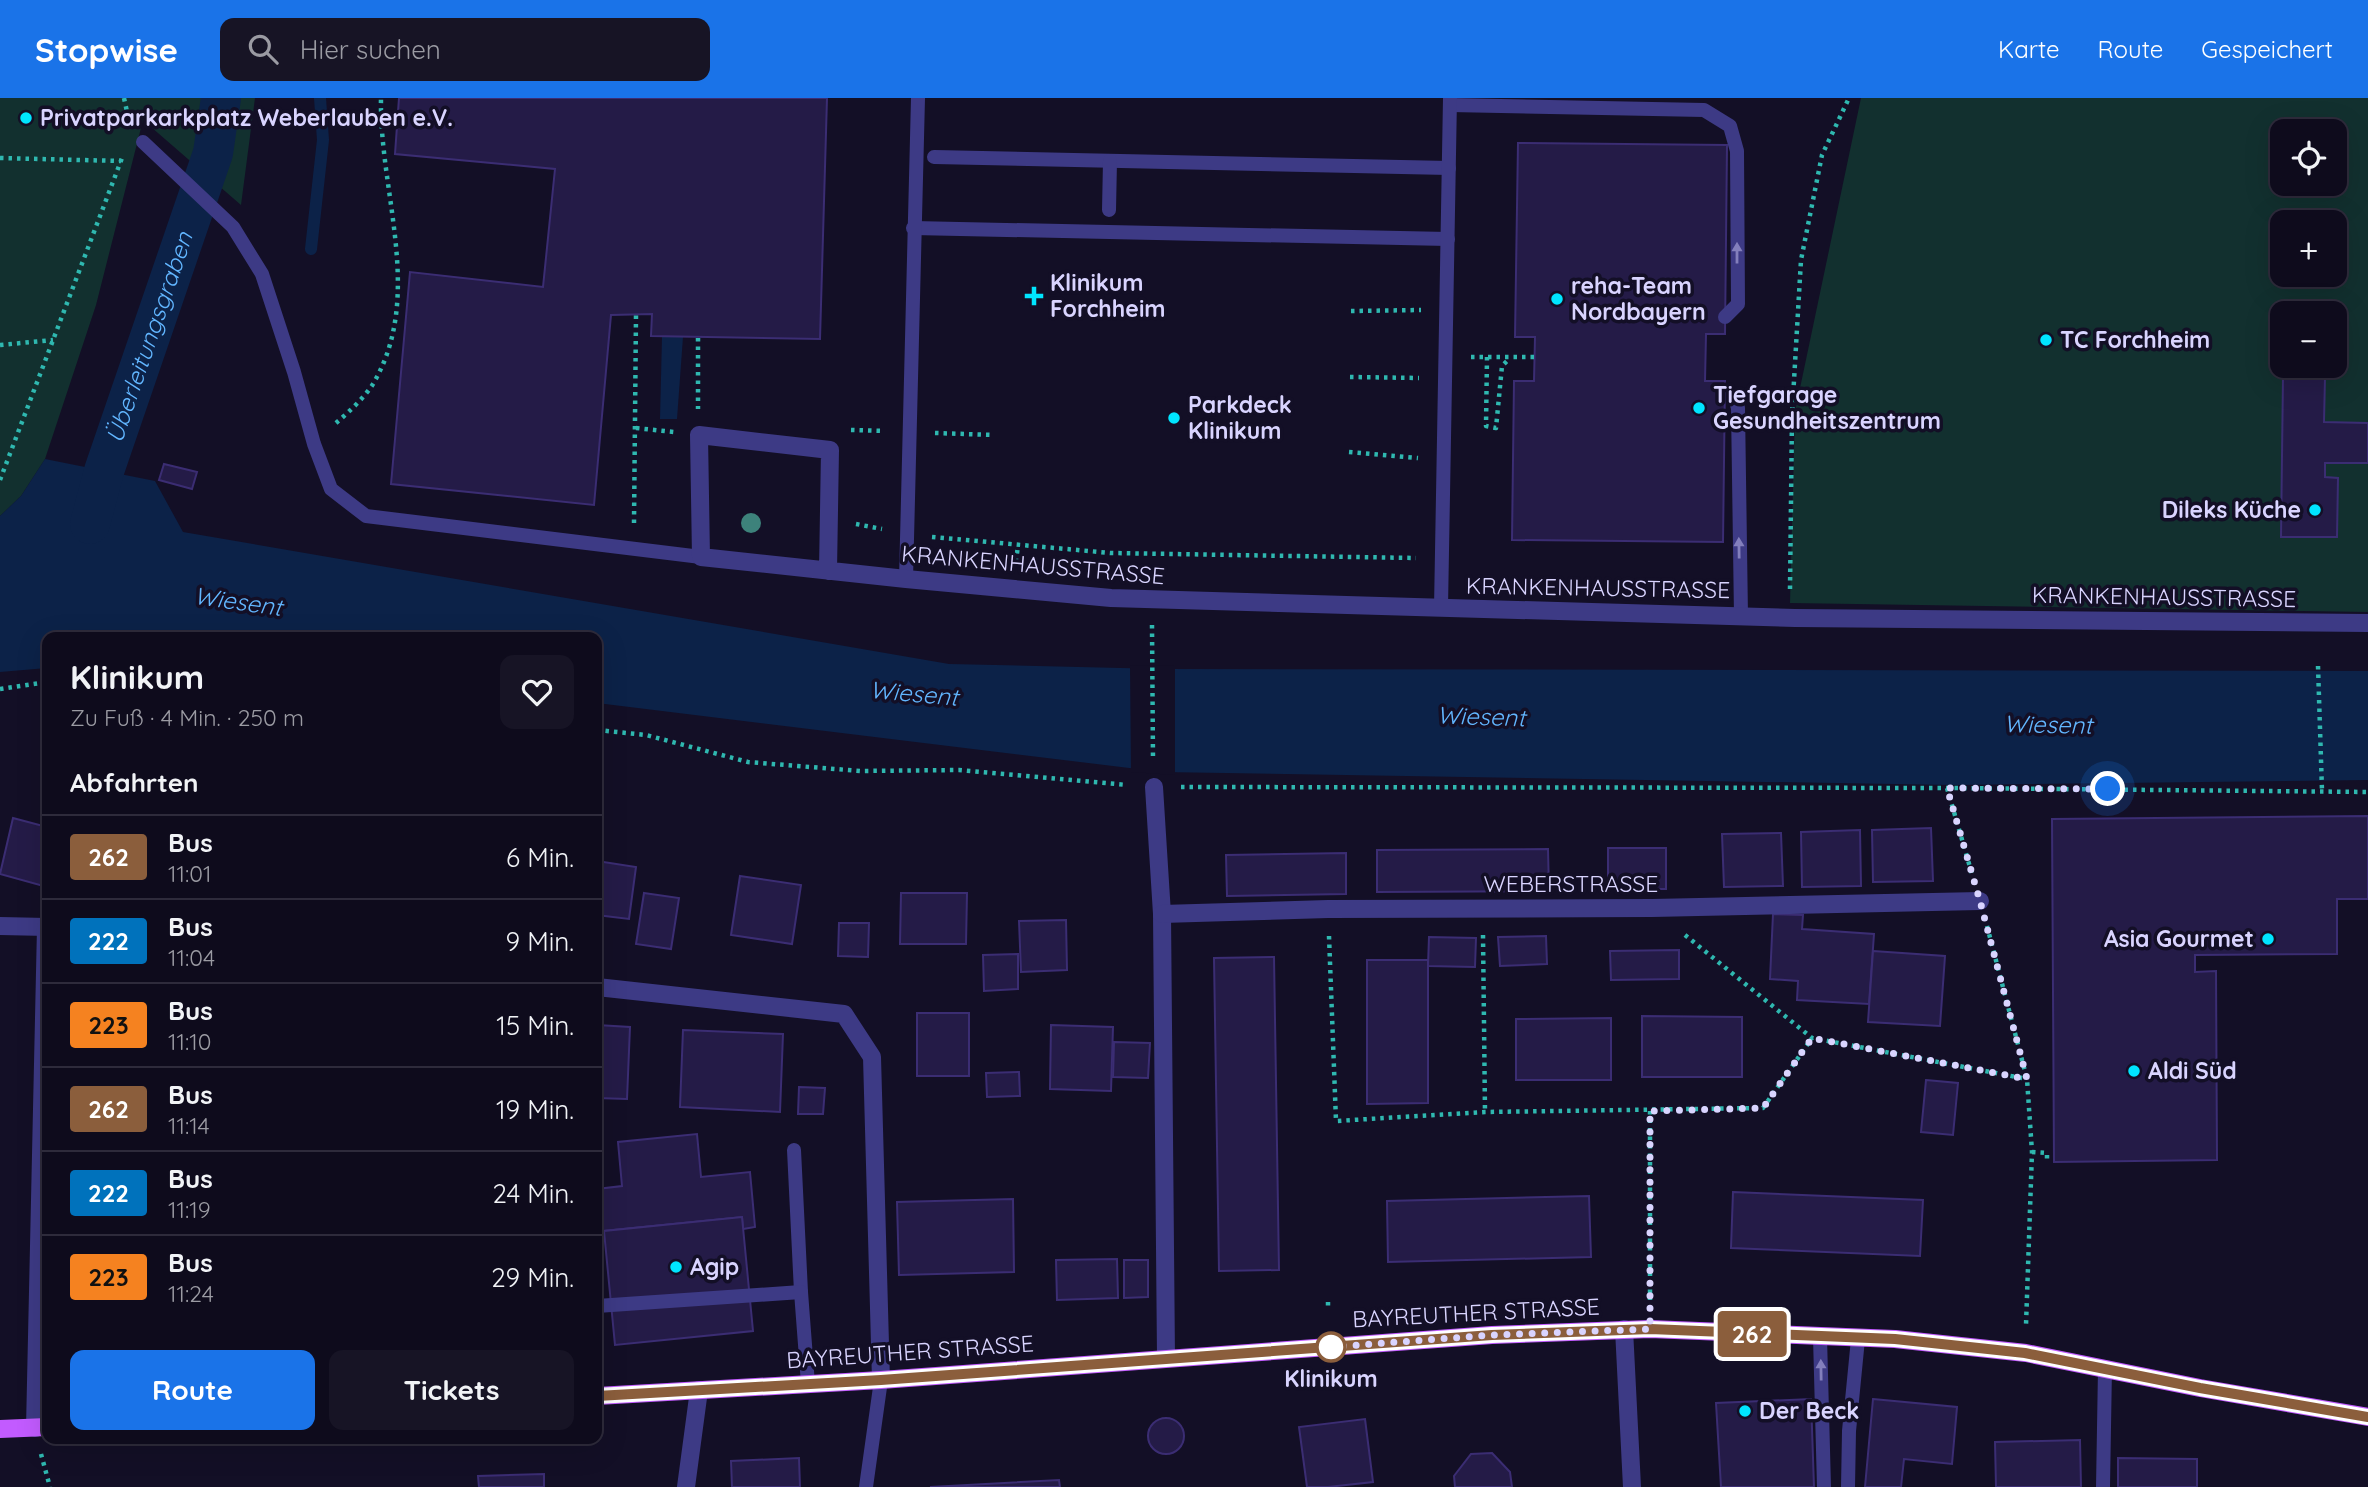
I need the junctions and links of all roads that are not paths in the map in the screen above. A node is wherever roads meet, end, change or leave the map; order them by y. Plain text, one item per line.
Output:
1 (918, 98) edge
2 (1450, 102) edge
3 (143, 142) dead end
4 (934, 157) dead end
5 (1110, 161) junction
6 (1448, 168) junction
7 (1109, 210) dead end
8 (913, 228) junction
9 (1448, 239) junction
10 (1726, 317) dead end
11 (1725, 395) dead end
12 (701, 557) junction
13 (828, 571) junction
14 (906, 579) junction
15 (1441, 608) junction
16 (1741, 616) junction
17 (2368, 623) edge
18 (1154, 787) road end
19 (1980, 901) road end
20 (1163, 914) junction
21 (0, 926) edge
22 (42, 927) edge
23 (602, 988) edge
24 (794, 1150) dead end
25 (801, 1292) junction
26 (602, 1306) edge
27 (1624, 1329) junction
28 (1820, 1338) junction
29 (1858, 1339) junction
30 (42, 1344) edge
31 (1166, 1357) junction
32 (2105, 1368) junction
33 (881, 1380) junction
34 (808, 1384) junction
35 (699, 1390) junction
36 (602, 1396) edge
37 (2368, 1417) edge
38 (41, 1427) edge
39 (0, 1429) edge
40 (686, 1487) edge
41 (866, 1487) edge
42 (1632, 1487) edge
43 (1824, 1487) edge
44 (1847, 1487) edge
45 (2103, 1487) edge

1 - 8 lane
2 - 6 lane
10 -> 2 lane
3 - 12 lane
4 - 5 lane
5 - 6 lane
5 - 7 lane
6 - 9 lane
8 - 9 lane
8 - 14 lane
9 - 15 lane
16 -> 11 lane
12 - 13 street, KRANKENHAUSSTRASSE
12 - 13 street
13 - 14 street, KRANKENHAUSSTRASSE
14 - 15 street, KRANKENHAUSSTRASSE
15 - 16 street, KRANKENHAUSSTRASSE
16 - 17 street, KRANKENHAUSSTRASSE
18 - 20 street
19 - 20 street, WEBERSTRASSE
20 - 31 street
21 - 22 street
23 - 33 street
24 - 25 lane
25 - 26 lane
25 - 34 lane
27 - 28 main road, BAYREUTHER STRASSE
27 - 31 main road, BAYREUTHER STRASSE
27 - 42 street
28 - 29 main road, BAYREUTHER STRASSE
43 -> 28 lane
29 - 32 main road, BAYREUTHER STRASSE
29 - 44 lane
30 - 38 street
31 - 33 main road, BAYREUTHER STRASSE
32 - 37 main road, BAYREUTHER STRASSE
32 - 45 lane
33 - 34 main road, BAYREUTHER STRASSE
33 - 41 lane
34 - 35 main road, BAYREUTHER STRASSE
35 - 36 main road, BAYREUTHER STRASSE
35 - 40 street
38 - 39 main road

